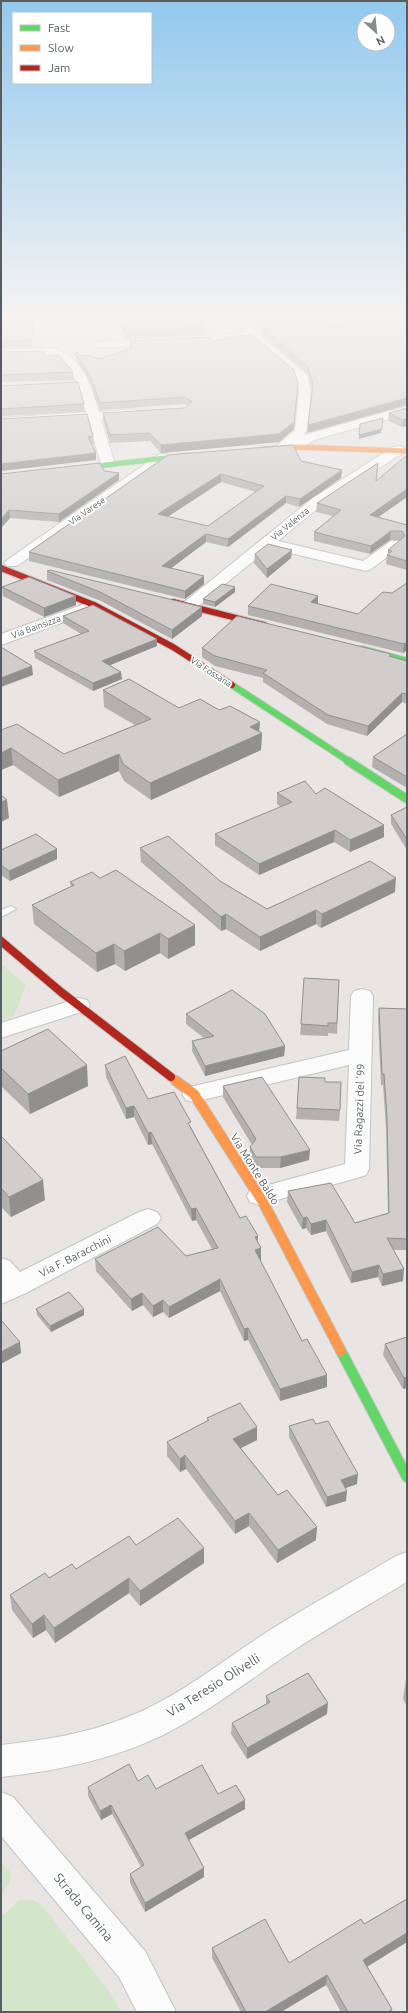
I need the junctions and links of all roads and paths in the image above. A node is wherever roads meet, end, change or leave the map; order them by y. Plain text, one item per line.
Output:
1 (90, 408) edge
2 (303, 408) edge
3 (407, 410) edge
4 (146, 412) edge
5 (92, 416) junction
6 (1, 422) edge
7 (282, 447) junction
8 (295, 447) junction
9 (252, 450) edge
10 (402, 451) edge
11 (200, 454) edge
12 (163, 458) junction
13 (108, 464) junction
14 (62, 470) edge
15 (266, 543) junction
16 (396, 544) edge
17 (5, 564) edge
18 (27, 567) dead end
19 (166, 601) edge
20 (94, 605) junction
21 (189, 606) junction
22 (272, 627) edge
23 (1, 640) edge
24 (354, 647) edge
25 (407, 661) edge
26 (407, 799) edge
27 (1, 941) edge
28 (362, 996) dead end
29 (79, 1006) junction
30 (1, 1031) edge
31 (360, 1055) junction
32 (194, 1094) junction
33 (259, 1196) junction
34 (148, 1218) dead end
35 (6, 1282) edge
36 (407, 1477) edge
37 (407, 1566) edge
38 (1, 1761) edge
39 (1, 1809) edge
40 (157, 2012) edge

1 - 5 street
2 - 7 street
3 - 8 street
4 - 5 street
5 - 6 street
5 - 13 street
7 - 8 street
7 - 9 street
8 - 10 street
10 - 15 street, Via Valenza
11 - 12 street
12 - 13 street
12 - 17 street, Via Varese
13 - 14 street
15 - 16 street
15 - 21 street, Via Valenza
17 - 18 street
17 - 20 street, Via Fossana
19 - 21 street
20 - 23 street, Via Bainsizza
20 - 26 street, Via Fossana
21 - 22 street
24 - 25 street
27 - 29 street, Via Monte Baldo
28 - 31 street, Via Ragazzi del '99
29 - 30 street
29 - 32 street, Via Monte Baldo
31 - 32 street
31 - 33 street, Via Ragazzi del '99
32 - 33 street, Via Monte Baldo
33 - 36 street, Via Monte Baldo
34 - 35 street, Via F. Baracchini
37 - 38 street, Via Teresio Olivelli
39 - 40 street, Strada Camina

